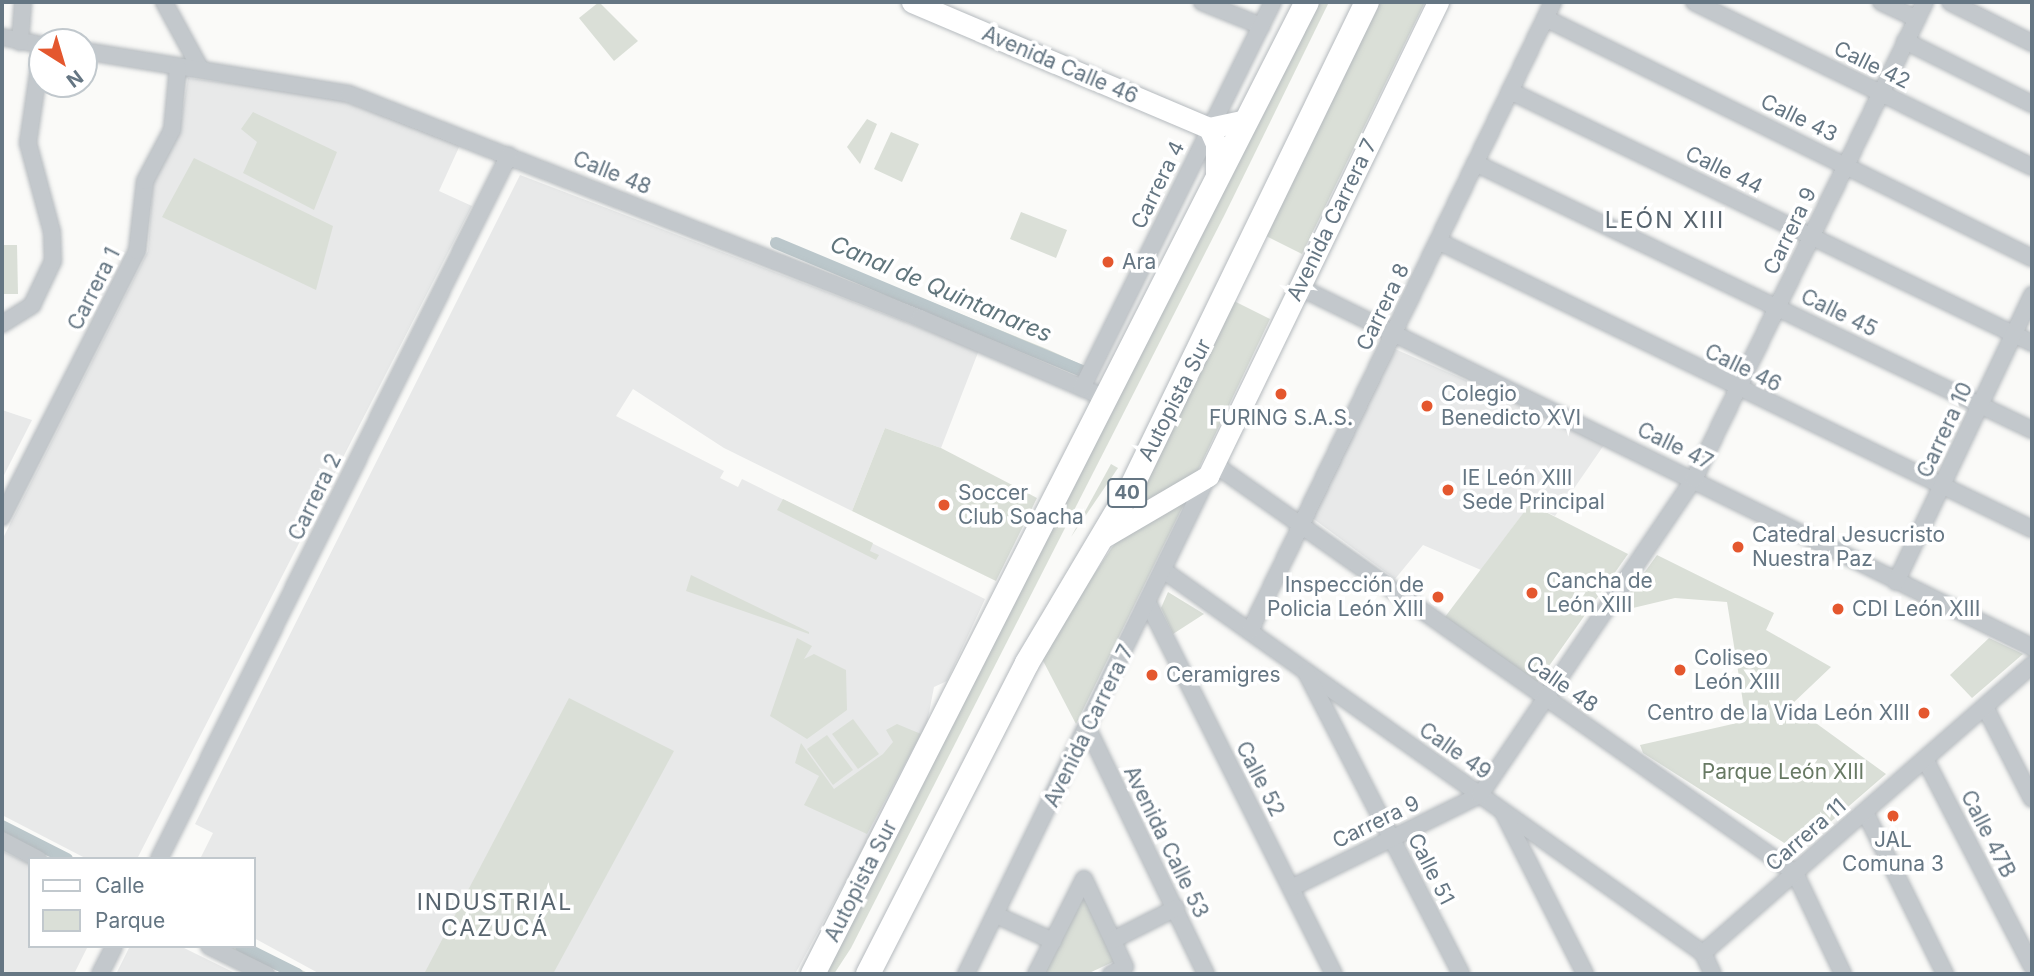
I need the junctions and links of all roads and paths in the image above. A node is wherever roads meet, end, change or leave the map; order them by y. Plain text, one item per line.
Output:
1 (23, 2) edge
2 (164, 2) edge
3 (912, 2) edge
4 (1202, 2) edge
5 (1273, 2) edge
6 (1307, 2) edge
7 (1367, 2) edge
8 (1438, 2) edge
9 (1553, 2) edge
10 (1694, 2) edge
11 (1881, 2) edge
12 (1925, 2) edge
13 (1950, 2) edge
14 (1545, 18) junction
15 (1917, 19) junction
16 (1261, 26) junction
17 (2, 37) edge
18 (1905, 41) junction
19 (20, 43) junction
20 (2032, 43) edge
21 (28, 44) edge
22 (98, 54) edge
23 (178, 68) junction
24 (201, 71) junction
25 (1510, 91) junction
26 (1880, 93) junction
27 (34, 98) edge
28 (2032, 104) edge
29 (1247, 120) junction
30 (1209, 128) junction
31 (509, 155) junction
32 (1475, 163) junction
33 (1845, 164) junction
34 (2032, 167) edge
35 (1216, 183) junction
36 (1811, 235) junction
37 (1438, 241) junction
38 (2032, 258) edge
39 (1298, 287) junction
40 (2032, 295) edge
41 (1776, 306) junction
42 (2, 324) edge
43 (1393, 333) junction
44 (2014, 334) junction
45 (2032, 343) edge
46 (1082, 388) junction
47 (1736, 388) junction
48 (1106, 398) junction
49 (1980, 405) junction
50 (2032, 430) edge
51 (1211, 470) junction
52 (1694, 479) junction
53 (1942, 486) junction
54 (2, 517) edge
55 (1301, 525) junction
56 (2032, 529) edge
57 (1104, 537) junction
58 (1164, 570) junction
59 (1896, 582) junction
60 (1148, 603) junction
61 (1250, 631) junction
62 (2032, 647) edge
63 (2032, 666) edge
64 (1305, 670) junction
65 (1546, 698) junction
66 (1985, 707) junction
67 (1088, 729) junction
68 (1925, 759) junction
69 (1480, 794) junction
70 (2032, 799) edge
71 (1502, 810) junction
72 (1865, 812) junction
73 (1392, 838) junction
74 (2, 840) edge
75 (34, 857) edge
76 (160, 857) edge
77 (1794, 873) junction
78 (1291, 888) junction
79 (1176, 908) junction
80 (996, 915) junction
81 (1112, 940) junction
82 (1052, 941) junction
83 (113, 948) edge
84 (213, 948) edge
85 (1703, 953) junction
86 (2032, 966) edge
87 (1118, 971) edge
88 (100, 974) edge
89 (266, 974) edge
90 (813, 974) edge
91 (868, 974) edge
92 (966, 974) edge
93 (1036, 974) edge
94 (1206, 974) edge
95 (1334, 974) edge
96 (1461, 974) edge
97 (1585, 974) edge
98 (1713, 974) edge
99 (1843, 974) edge
100 (1945, 974) edge

1 - 19 street
2 - 24 street
3 - 30 main road, Avenida Calle 46
4 - 16 street
5 - 16 street, Carrera 4
6 - 29 highway, Autopista Sur
7 - 57 highway, Autopista Sur / 40
8 - 39 main road, Avenida Carrera 7
9 - 14 street, Carrera 8
10 - 26 street, Calle 42
11 - 15 street
12 - 15 street, Carrera 9
13 - 20 street
14 - 25 street, Carrera 8
14 - 33 street, Calle 43
15 - 18 street, Carrera 9
16 - 30 street, Carrera 4
17 - 19 street
18 - 26 street, Carrera 9
18 - 28 street
19 - 21 street
22 - 23 street, Calle 48
23 - 24 street, Calle 48
23 - 54 street, Carrera 1
24 - 31 street, Calle 48
25 - 32 street, Carrera 8
25 - 36 street, Calle 44
26 - 33 street, Carrera 9
26 - 34 street, Calle 42
27 - 42 street
29 - 30 main road
29 - 35 highway, Autopista Sur
30 - 35 main road
30 - 46 street, Carrera 4
31 - 46 street, Calle 48
31 - 76 street, Carrera 2
32 - 37 street, Carrera 8
32 - 41 street, Calle 45
33 - 36 street, Carrera 9
33 - 38 street, Calle 43
35 - 48 highway, Autopista Sur
36 - 41 street, Carrera 9
36 - 44 street, Calle 44
37 - 43 street, Carrera 8
37 - 47 street, Calle 46
39 - 43 street, Calle 47
39 - 51 main road, Avenida Carrera 7
40 - 44 street, Carrera 10
41 - 47 street, Carrera 9
41 - 49 street, Calle 45
43 - 52 street, Calle 47
43 - 55 street, Carrera 8
44 - 45 street, Calle 44
44 - 49 street, Carrera 10
46 - 48 street, Calle 48
47 - 52 street, Carrera 9
47 - 53 street, Calle 46
48 - 90 highway, Autopista Sur
49 - 50 street, Calle 45
49 - 53 street, Carrera 10
51 - 55 street, Calle 48
51 - 57 main road
51 - 58 street, Avenida Carrera 7
52 - 59 street, Calle 47
52 - 65 street, Carrera 9
53 - 56 street, Calle 46
53 - 59 street, Carrera 10
55 - 61 street, Carrera 8
55 - 65 street, Calle 48
57 - 91 highway, Autopista Sur / 40
58 - 60 street, Avenida Carrera 7
58 - 61 street, Calle 49
59 - 62 street, Calle 47
60 - 67 street, Avenida Carrera 7
60 - 78 street, Calle 52
61 - 64 street, Calle 49
63 - 66 street, Carrera 11
64 - 69 street, Calle 49
64 - 73 street, Calle 51
65 - 69 street, Carrera 9
65 - 77 street, Calle 48
66 - 68 street, Carrera 11
66 - 70 street
67 - 79 street, Avenida Calle 53
67 - 80 street, Avenida Carrera 7
68 - 72 street, Carrera 11
68 - 86 street, Calle 47B
69 - 71 street, Calle 49
69 - 73 street, Carrera 9
71 - 85 street, Calle 49
71 - 97 street
72 - 77 street, Carrera 11
72 - 100 street
73 - 78 street, Carrera 9
73 - 96 street, Calle 51
74 - 75 street
77 - 85 street, Carrera 11
77 - 99 street, Calle 48
78 - 95 street, Calle 52
79 - 81 street
79 - 94 street, Avenida Calle 53
80 - 82 street
80 - 92 street, Avenida Carrera 7
81 - 82 street
81 - 87 street
82 - 93 street
83 - 88 street
84 - 89 street
85 - 98 street, Calle 49

